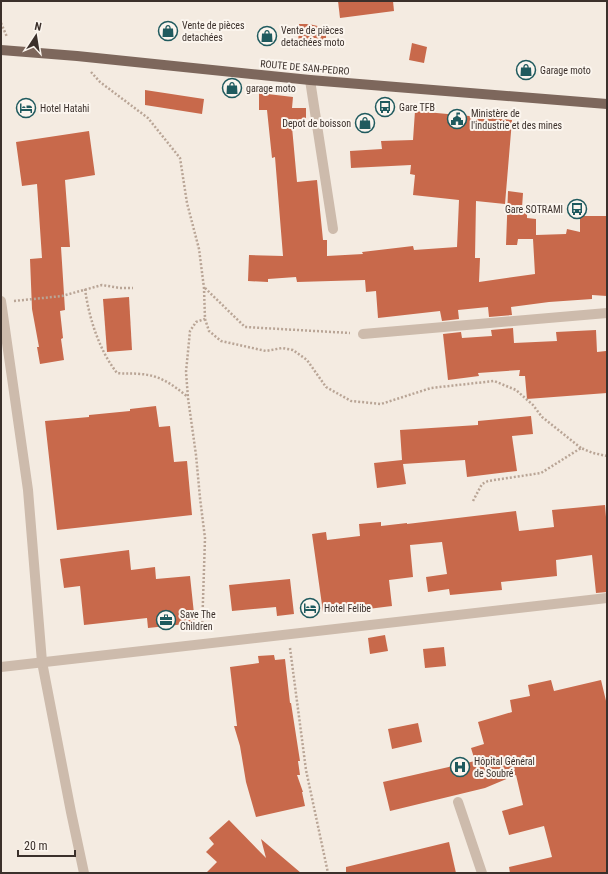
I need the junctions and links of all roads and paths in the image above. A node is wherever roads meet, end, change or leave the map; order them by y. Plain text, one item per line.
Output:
1 (1, 50) edge
2 (77, 56) junction
3 (310, 80) junction
4 (607, 104) edge
5 (333, 229) dead end
6 (134, 288) dead end
7 (204, 288) junction
8 (85, 290) junction
9 (1, 301) edge
10 (607, 313) edge
11 (205, 319) junction
12 (362, 334) joint
13 (188, 398) junction
14 (581, 448) junction
15 (607, 456) edge
16 (473, 501) dead end
17 (607, 598) edge
18 (289, 634) junction
19 (202, 643) junction
20 (42, 662) junction
21 (1, 666) edge
22 (458, 802) dead end
23 (84, 873) edge
24 (328, 873) edge
25 (482, 873) edge

1 - 2 main road, ROUTE DE SAN-PEDRO
2 - 3 main road, ROUTE DE SAN-PEDRO
2 - 7 path
3 - 4 main road, ROUTE DE SAN-PEDRO
3 - 5 street
6 - 8 path
7 - 11 path
7 - 12 path
8 - 9 path
8 - 13 path
9 - 20 street
10 - 12 street
11 - 13 path
11 - 14 path
13 - 19 path
14 - 15 path
14 - 16 path
17 - 18 street
18 - 19 street
18 - 24 path
19 - 20 street
20 - 21 street
20 - 23 street
22 - 25 street

